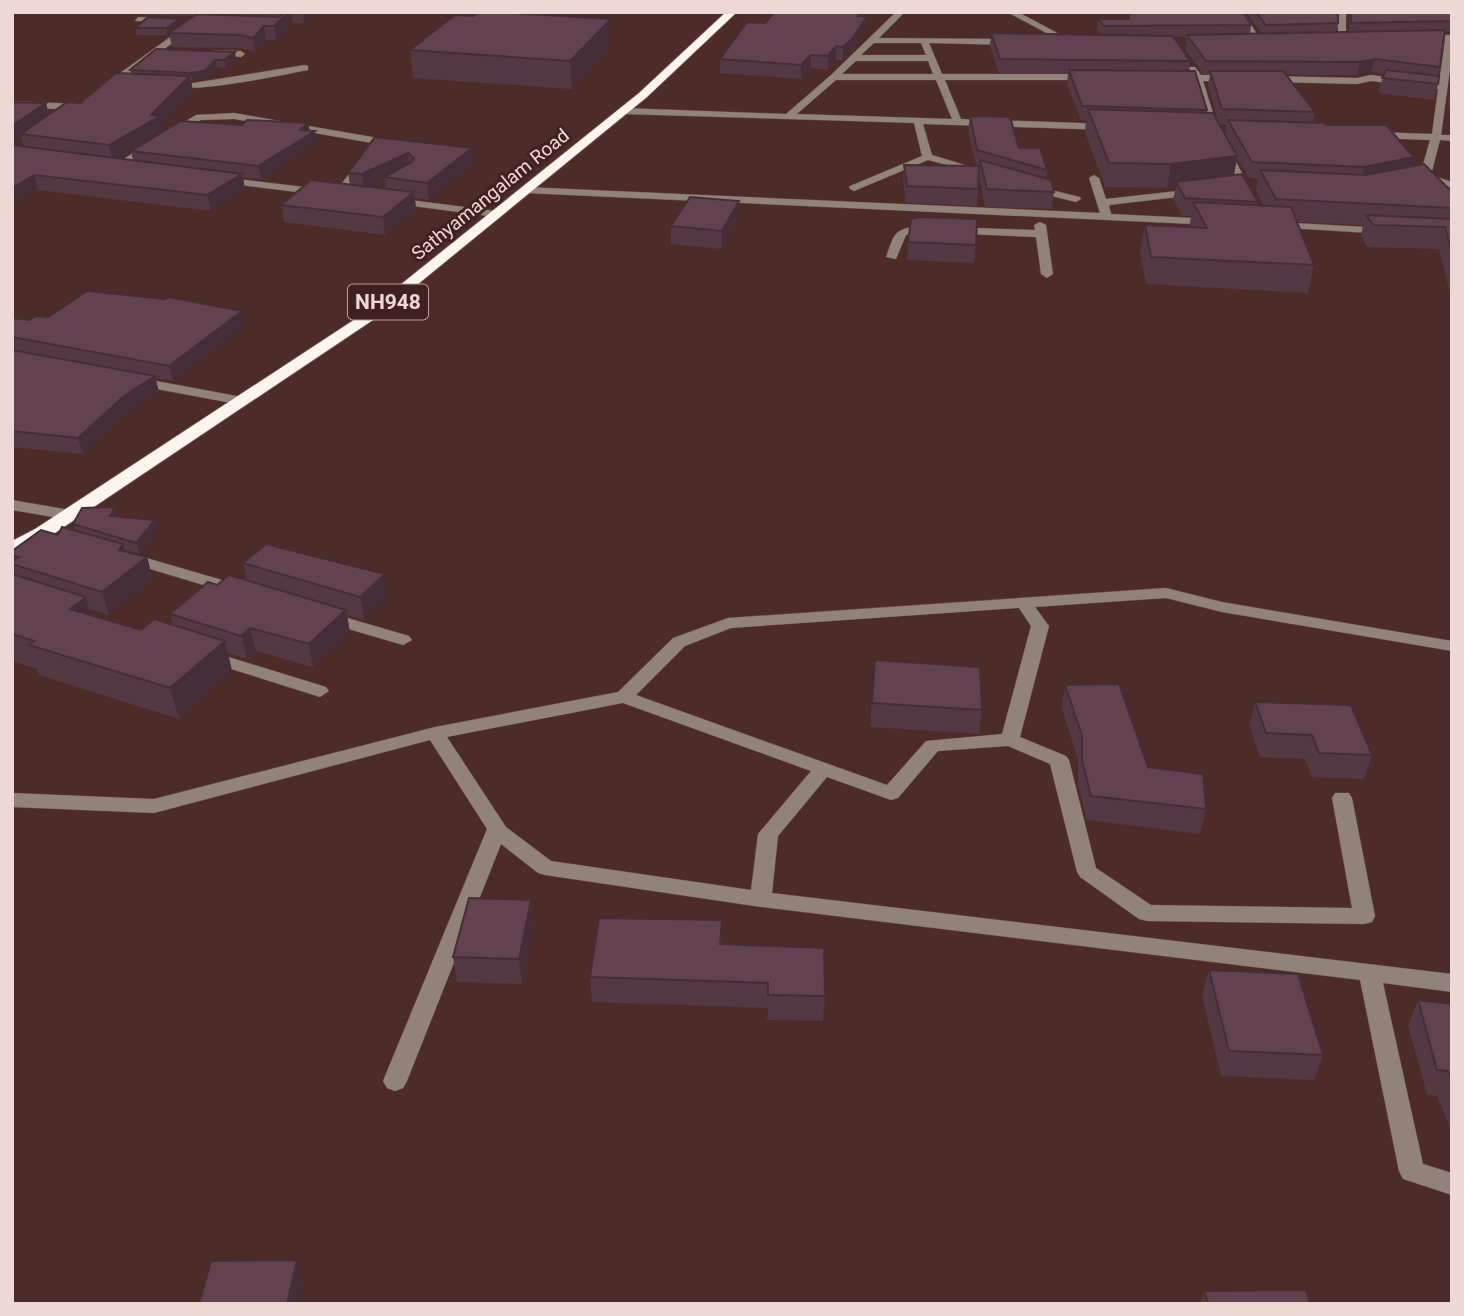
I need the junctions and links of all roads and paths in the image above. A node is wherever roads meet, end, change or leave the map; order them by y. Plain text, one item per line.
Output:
1 (732, 12) edge
2 (901, 12) edge
3 (1011, 12) edge
4 (1240, 12) edge
5 (1342, 12) edge
6 (211, 17) edge
7 (138, 19) dead end
8 (174, 20) edge
9 (186, 21) edge
10 (198, 22) junction
11 (1410, 38) edge
12 (1328, 39) edge
13 (1342, 39) junction
14 (1356, 39) edge
15 (873, 40) junction
16 (1273, 40) edge
17 (1451, 40) edge
18 (924, 41) junction
19 (1247, 41) edge
20 (1259, 41) junction
21 (1017, 42) edge
22 (1044, 42) edge
23 (1070, 43) junction
24 (1083, 43) edge
25 (156, 51) junction
26 (180, 51) edge
27 (204, 52) edge
28 (240, 54) edge
29 (854, 58) junction
30 (930, 58) junction
31 (1186, 62) edge
32 (1199, 62) edge
33 (305, 68) dead end
34 (1195, 74) junction
35 (834, 77) junction
36 (938, 77) junction
37 (1102, 77) edge
38 (1157, 78) edge
39 (1237, 78) edge
40 (1251, 79) edge
41 (113, 82) junction
42 (126, 83) edge
43 (153, 84) edge
44 (1443, 86) junction
45 (87, 100) junction
46 (12, 104) edge
47 (623, 111) junction
48 (786, 118) junction
49 (60, 119) edge
50 (918, 121) junction
51 (958, 122) junction
52 (1122, 127) edge
53 (1200, 129) edge
54 (1213, 129) junction
55 (1227, 130) edge
56 (1366, 135) edge
57 (1436, 138) junction
58 (1452, 138) edge
59 (927, 157) junction
60 (102, 165) edge
61 (114, 167) junction
62 (141, 170) edge
63 (988, 176) edge
64 (1425, 177) junction
65 (207, 178) edge
66 (1094, 178) dead end
67 (1399, 182) edge
68 (1243, 184) junction
69 (1256, 185) dead end
70 (1452, 185) edge
71 (1025, 186) edge
72 (1230, 186) edge
73 (854, 188) dead end
74 (525, 190) junction
75 (1204, 190) edge
76 (339, 194) junction
77 (353, 196) edge
78 (379, 199) edge
79 (1076, 199) dead end
80 (1102, 203) junction
81 (1255, 205) edge
82 (496, 214) junction
83 (1038, 214) junction
84 (1107, 218) junction
85 (1226, 223) edge
86 (1266, 225) edge
87 (1399, 232) edge
88 (1041, 234) junction
89 (892, 257) dead end
90 (1047, 274) dead end
91 (120, 379) edge
92 (242, 401) junction
93 (12, 505) edge
94 (69, 515) junction
95 (42, 533) junction
96 (64, 540) edge
97 (12, 549) edge
98 (115, 554) edge
99 (253, 594) edge
100 (1024, 603) junction
101 (315, 613) edge
102 (403, 639) dead end
103 (1452, 646) edge
104 (192, 650) edge
105 (320, 691) dead end
106 (624, 697) junction
107 (435, 733) junction
108 (1010, 740) junction
109 (823, 769) junction
110 (1342, 798) dead end
111 (12, 800) edge
112 (497, 829) junction
113 (761, 899) junction
114 (1370, 973) junction
115 (1452, 983) edge
116 (395, 1081) dead end
117 (1452, 1184) edge

1 - 47 highway, Sathyamangalam Road / NH948
2 - 15 street
3 - 23 street
4 - 20 street
5 - 13 street
6 - 10 street
7 - 8 street
9 - 10 street
10 - 25 street
11 - 17 street
12 - 13 street
13 - 14 street
15 - 18 street
15 - 29 street
16 - 20 street
17 - 44 street
18 - 21 street
18 - 30 street
19 - 20 street
22 - 23 street
23 - 24 street
25 - 26 street
25 - 41 street
27 - 28 street
29 - 30 street
29 - 35 street
30 - 36 street
31 - 34 street
32 - 34 street
33 - 43 street
34 - 38 street
34 - 39 street
34 - 54 street
35 - 36 street
35 - 48 street
36 - 37 street
36 - 51 street
40 - 44 street
41 - 42 street
41 - 45 street
44 - 57 street
45 - 46 street
45 - 49 street
47 - 48 street
47 - 74 highway, Sathyamangalam Road / NH948
48 - 50 street
50 - 51 street
50 - 59 street
51 - 52 street
53 - 54 street
54 - 55 street
54 - 68 street
56 - 57 street
57 - 58 street
57 - 64 street
59 - 63 street
59 - 73 street
60 - 61 street
61 - 62 street
61 - 76 street
64 - 67 street
64 - 70 street
65 - 76 street
66 - 80 street
68 - 69 street
68 - 72 street
68 - 81 street
71 - 79 street
74 - 82 highway, Sathyamangalam Road / NH948
74 - 83 street
75 - 80 street
76 - 77 street
78 - 82 street
80 - 84 street
82 - 92 highway, Sathyamangalam Road / NH948
83 - 84 street
83 - 88 street
84 - 85 street
86 - 87 street
88 - 89 street
88 - 90 street
91 - 92 street
92 - 94 highway, Sathyamangalam Road / NH948
93 - 94 street
94 - 95 highway, Sathyamangalam Road / NH948
95 - 96 street
95 - 97 highway, Sathyamangalam Road / NH948
98 - 99 street
100 - 103 street
100 - 106 street
100 - 108 street
101 - 102 street
104 - 105 street
106 - 107 street
106 - 109 street
107 - 111 street
107 - 112 street
108 - 109 street
108 - 110 street
109 - 113 street
112 - 113 street
112 - 116 street
113 - 114 street
114 - 115 street
114 - 117 street

